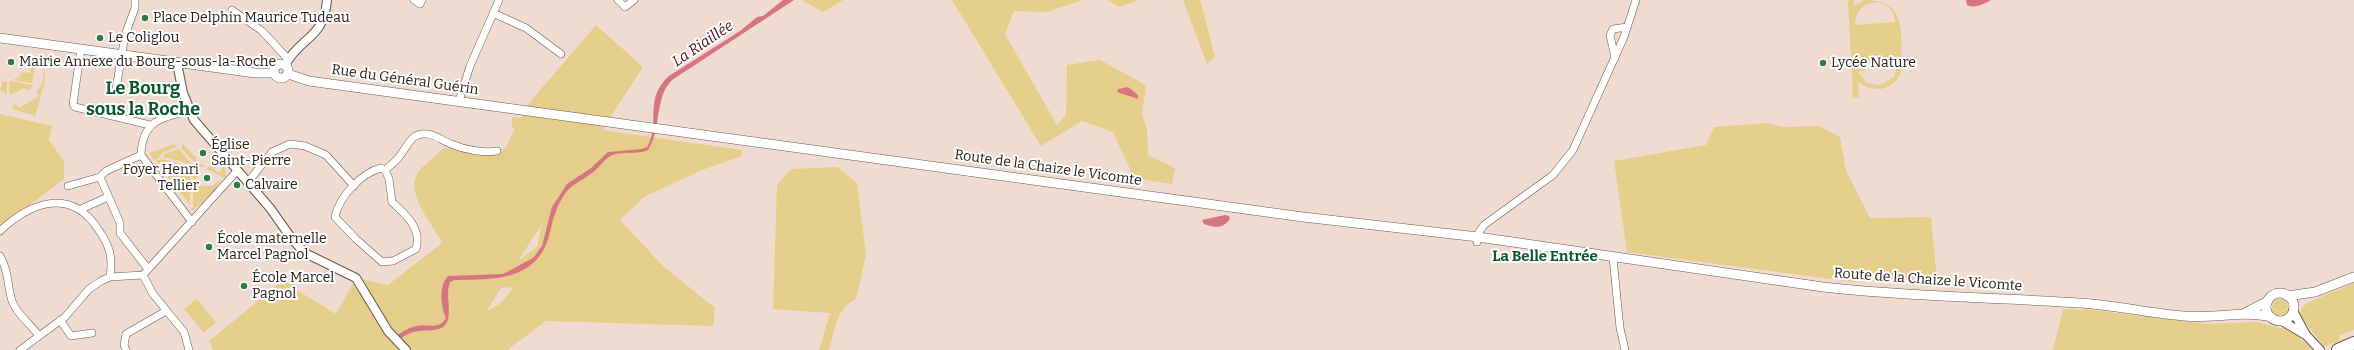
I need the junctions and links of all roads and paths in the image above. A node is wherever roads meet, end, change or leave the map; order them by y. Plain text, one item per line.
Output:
1 (135, 0) edge
2 (327, 0) edge
3 (414, 0) edge
4 (422, 0) edge
5 (499, 0) edge
6 (618, 0) edge
7 (634, 0) edge
8 (1636, 0) edge
9 (232, 10) dead end
10 (493, 13) junction
11 (1627, 27) junction
12 (0, 38) edge
13 (81, 49) junction
14 (561, 54) dead end
15 (122, 55) junction
16 (1615, 58) junction
17 (177, 63) junction
18 (287, 66) junction
19 (116, 89) dead end
20 (459, 101) junction
21 (189, 111) junction
22 (150, 125) junction
23 (648, 128) joint
24 (497, 151) dead end
25 (141, 155) junction
26 (385, 170) junction
27 (237, 171) junction
28 (100, 177) junction
29 (248, 182) junction
30 (68, 186) dead end
31 (354, 186) junction
32 (108, 197) junction
33 (81, 209) junction
34 (192, 222) junction
35 (0, 230) edge
36 (1477, 239) junction
37 (0, 256) edge
38 (1613, 258) junction
39 (148, 269) junction
40 (143, 275) junction
41 (2354, 277) edge
42 (110, 278) junction
43 (2315, 292) junction
44 (2287, 296) junction
45 (2268, 301) junction
46 (166, 310) junction
47 (2294, 310) junction
48 (2243, 314) junction
49 (2271, 317) junction
50 (60, 320) junction
51 (2282, 321) junction
52 (92, 333) dead end
53 (2306, 335) junction
54 (38, 336) junction
55 (2354, 343) edge
56 (20, 350) edge
57 (126, 350) edge
58 (189, 350) edge
59 (406, 350) edge
60 (1625, 350) edge
61 (2320, 350) edge
62 (2338, 350) edge

1 - 15 street
2 - 18 street
3 - 4 street
5 - 10 street
6 - 7 street
8 - 11 street
9 - 18 street
10 - 14 street
10 - 20 street
11 - 16 street
11 - 16 street
12 - 13 main road
13 - 15 main road
13 - 22 street
15 - 17 main road
15 - 19 street
16 - 36 street
17 - 18 main road, Rue du Général Guérin
17 - 21 street
18 - 20 main road, Rue du Général Guérin
20 - 23 main road, Rue du Général Guérin
21 - 22 street
21 - 27 street
22 - 25 street
23 - 36 main road, Route de la Chaize le Vicomte
24 - 26 street
25 - 28 street
25 - 34 street
26 - 31 street
26 - 31 street
27 - 29 street
27 - 34 street
28 - 30 street
28 - 32 street
29 - 31 street
29 - 59 street
32 - 33 street
32 - 39 street
33 - 35 street
33 - 42 street
34 - 39 street
36 - 38 main road, Route de la Chaize le Vicomte
37 - 54 street
38 - 48 main road, Route de la Chaize le Vicomte
38 - 60 street
39 - 40 street
40 - 42 street
40 - 46 street
41 - 43 main road
42 - 50 street
43 - 44 main road
43 - 47 main road
44 - 45 main road
44 - 47 main road
45 - 48 main road
45 - 49 main road
46 - 57 street
46 - 58 street
47 - 51 main road
47 - 53 street
48 - 49 main road, Route de la Chaize le Vicomte
49 - 51 main road
50 - 52 street
50 - 54 street
51 - 53 street
53 - 61 street
54 - 56 street
55 - 62 highway

